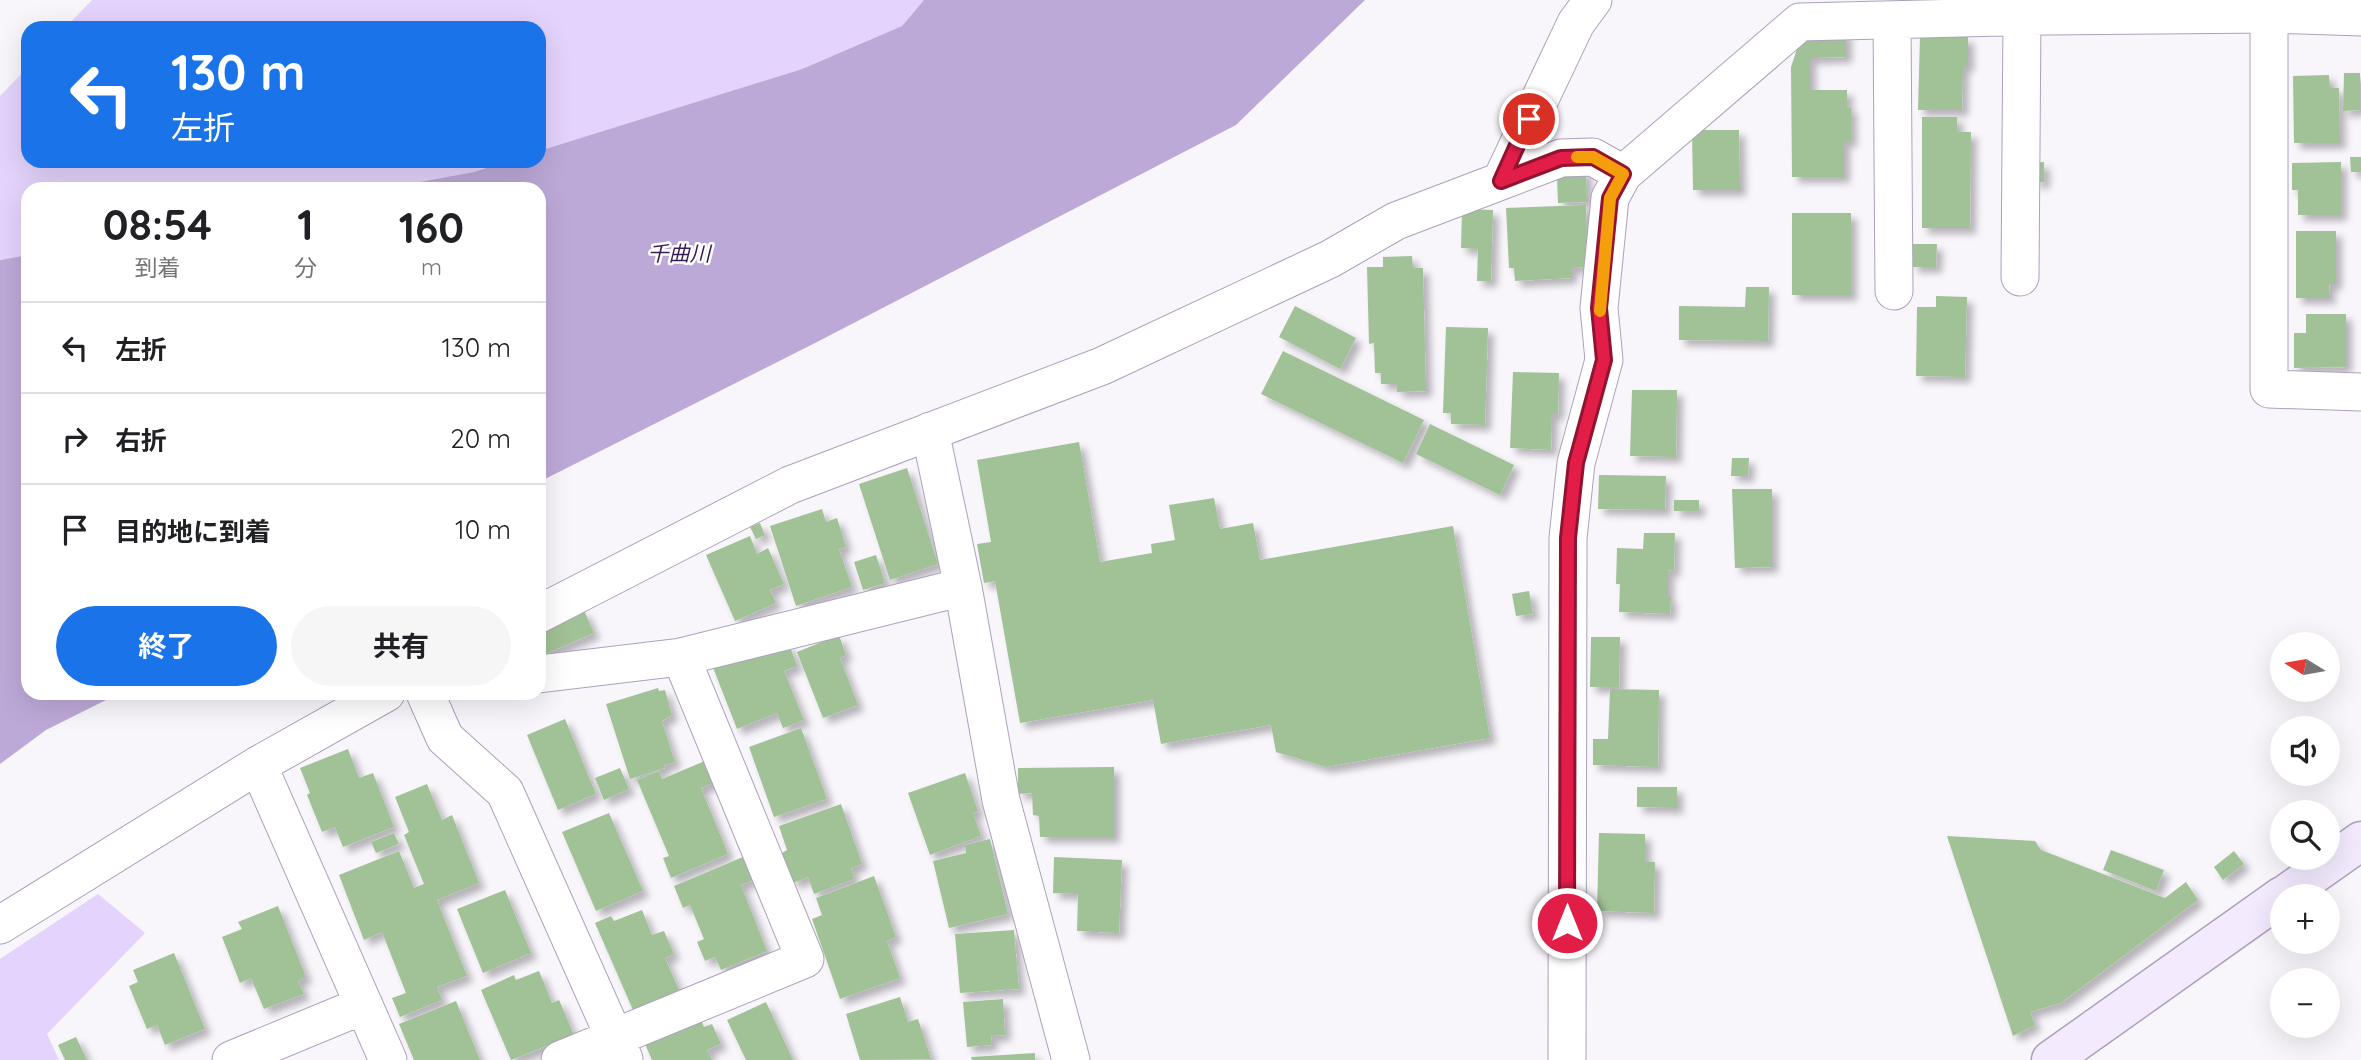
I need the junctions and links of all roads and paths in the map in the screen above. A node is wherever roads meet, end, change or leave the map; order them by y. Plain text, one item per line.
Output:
1 (1592, 0) edge
2 (2269, 14) junction
3 (2022, 16) junction
4 (2361, 17) edge
5 (1892, 20) junction
6 (1623, 174) junction
7 (1501, 181) junction
8 (2020, 277) dead end
9 (1894, 291) dead end
10 (2361, 392) edge
11 (930, 431) junction
12 (963, 587) junction
13 (546, 610) edge
14 (681, 657) junction
15 (546, 673) edge
16 (374, 700) edge
17 (428, 700) edge
18 (258, 765) junction
19 (2361, 841) edge
20 (2299, 884) edge
21 (2270, 905) edge
22 (0, 925) edge
23 (364, 1005) junction
24 (620, 1049) edge
25 (231, 1060) edge
26 (388, 1060) edge
27 (560, 1060) edge
28 (1071, 1060) edge
29 (1567, 1060) edge
30 (2051, 1060) edge

1 - 7 street
2 - 3 street
2 - 4 street
2 - 10 street
3 - 5 street
3 - 8 street
5 - 6 street
5 - 9 street
6 - 7 street
6 - 29 street
7 - 11 street
11 - 12 street
11 - 13 street
12 - 14 street
12 - 28 street
14 - 15 street
14 - 24 street
16 - 18 street
17 - 24 street
18 - 22 street
18 - 23 street
19 - 20 street
21 - 30 street
23 - 25 street
23 - 26 street
24 - 27 street

